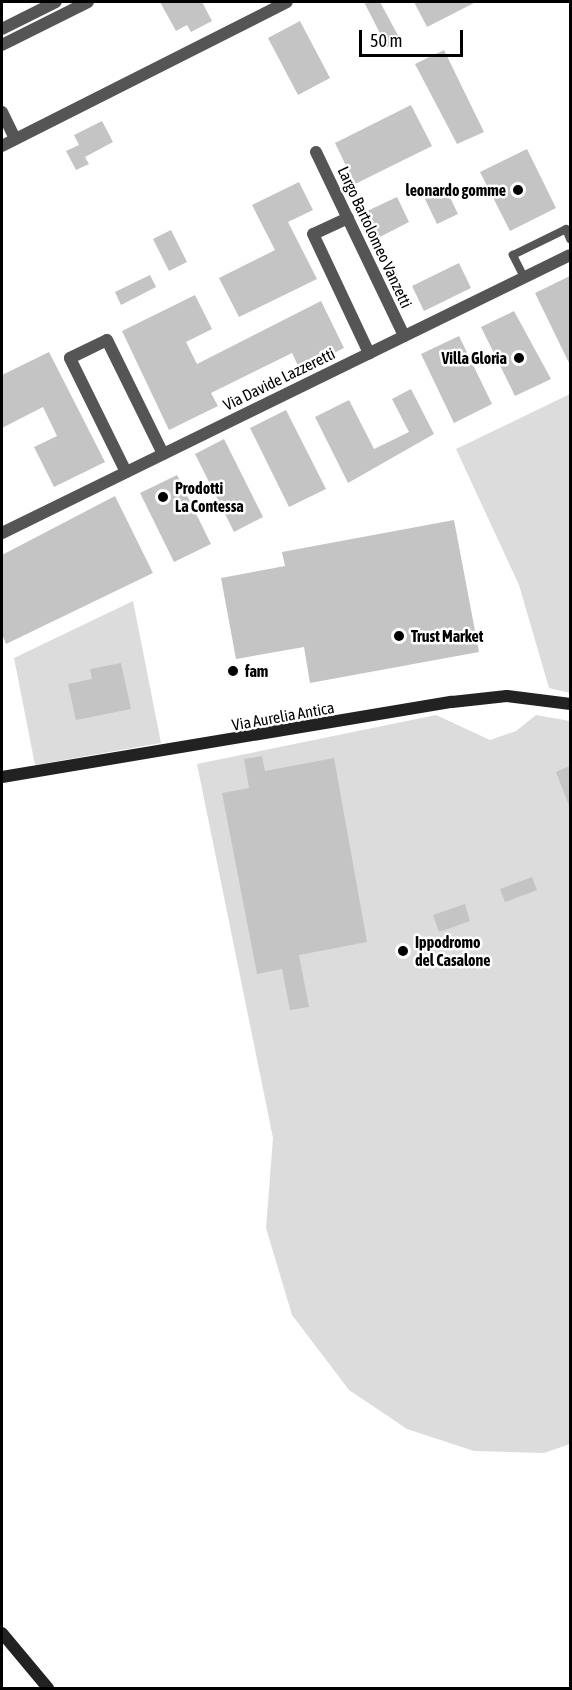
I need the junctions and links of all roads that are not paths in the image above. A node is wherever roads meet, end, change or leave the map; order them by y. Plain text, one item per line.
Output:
1 (56, 2) edge
2 (88, 2) edge
3 (286, 2) edge
4 (2, 29) edge
5 (2, 45) edge
6 (2, 112) edge
7 (15, 139) junction
8 (2, 146) edge
9 (316, 152) dead end
10 (348, 218) junction
11 (570, 239) edge
12 (570, 255) edge
13 (524, 278) junction
14 (404, 336) junction
15 (369, 353) junction
16 (164, 454) junction
17 (126, 472) junction
18 (2, 533) edge
19 (570, 704) edge
20 (2, 777) edge
21 (2, 1633) edge
22 (48, 1689) edge

1 - 4 street
2 - 5 street
3 - 7 street
6 - 7 street
7 - 8 street
9 - 10 street, Largo Bartolomeo Vanzetti
10 - 14 street, Largo Bartolomeo Vanzetti
10 - 15 street
11 - 13 lane
12 - 13 street, Via Davide Lazzeretti
13 - 14 street, Via Davide Lazzeretti
14 - 15 street, Via Davide Lazzeretti
15 - 16 street, Via Davide Lazzeretti
16 - 17 street, Via Davide Lazzeretti
16 - 17 street
17 - 18 street, Via Davide Lazzeretti
19 - 20 street, Via Aurelia Antica
21 - 22 street

